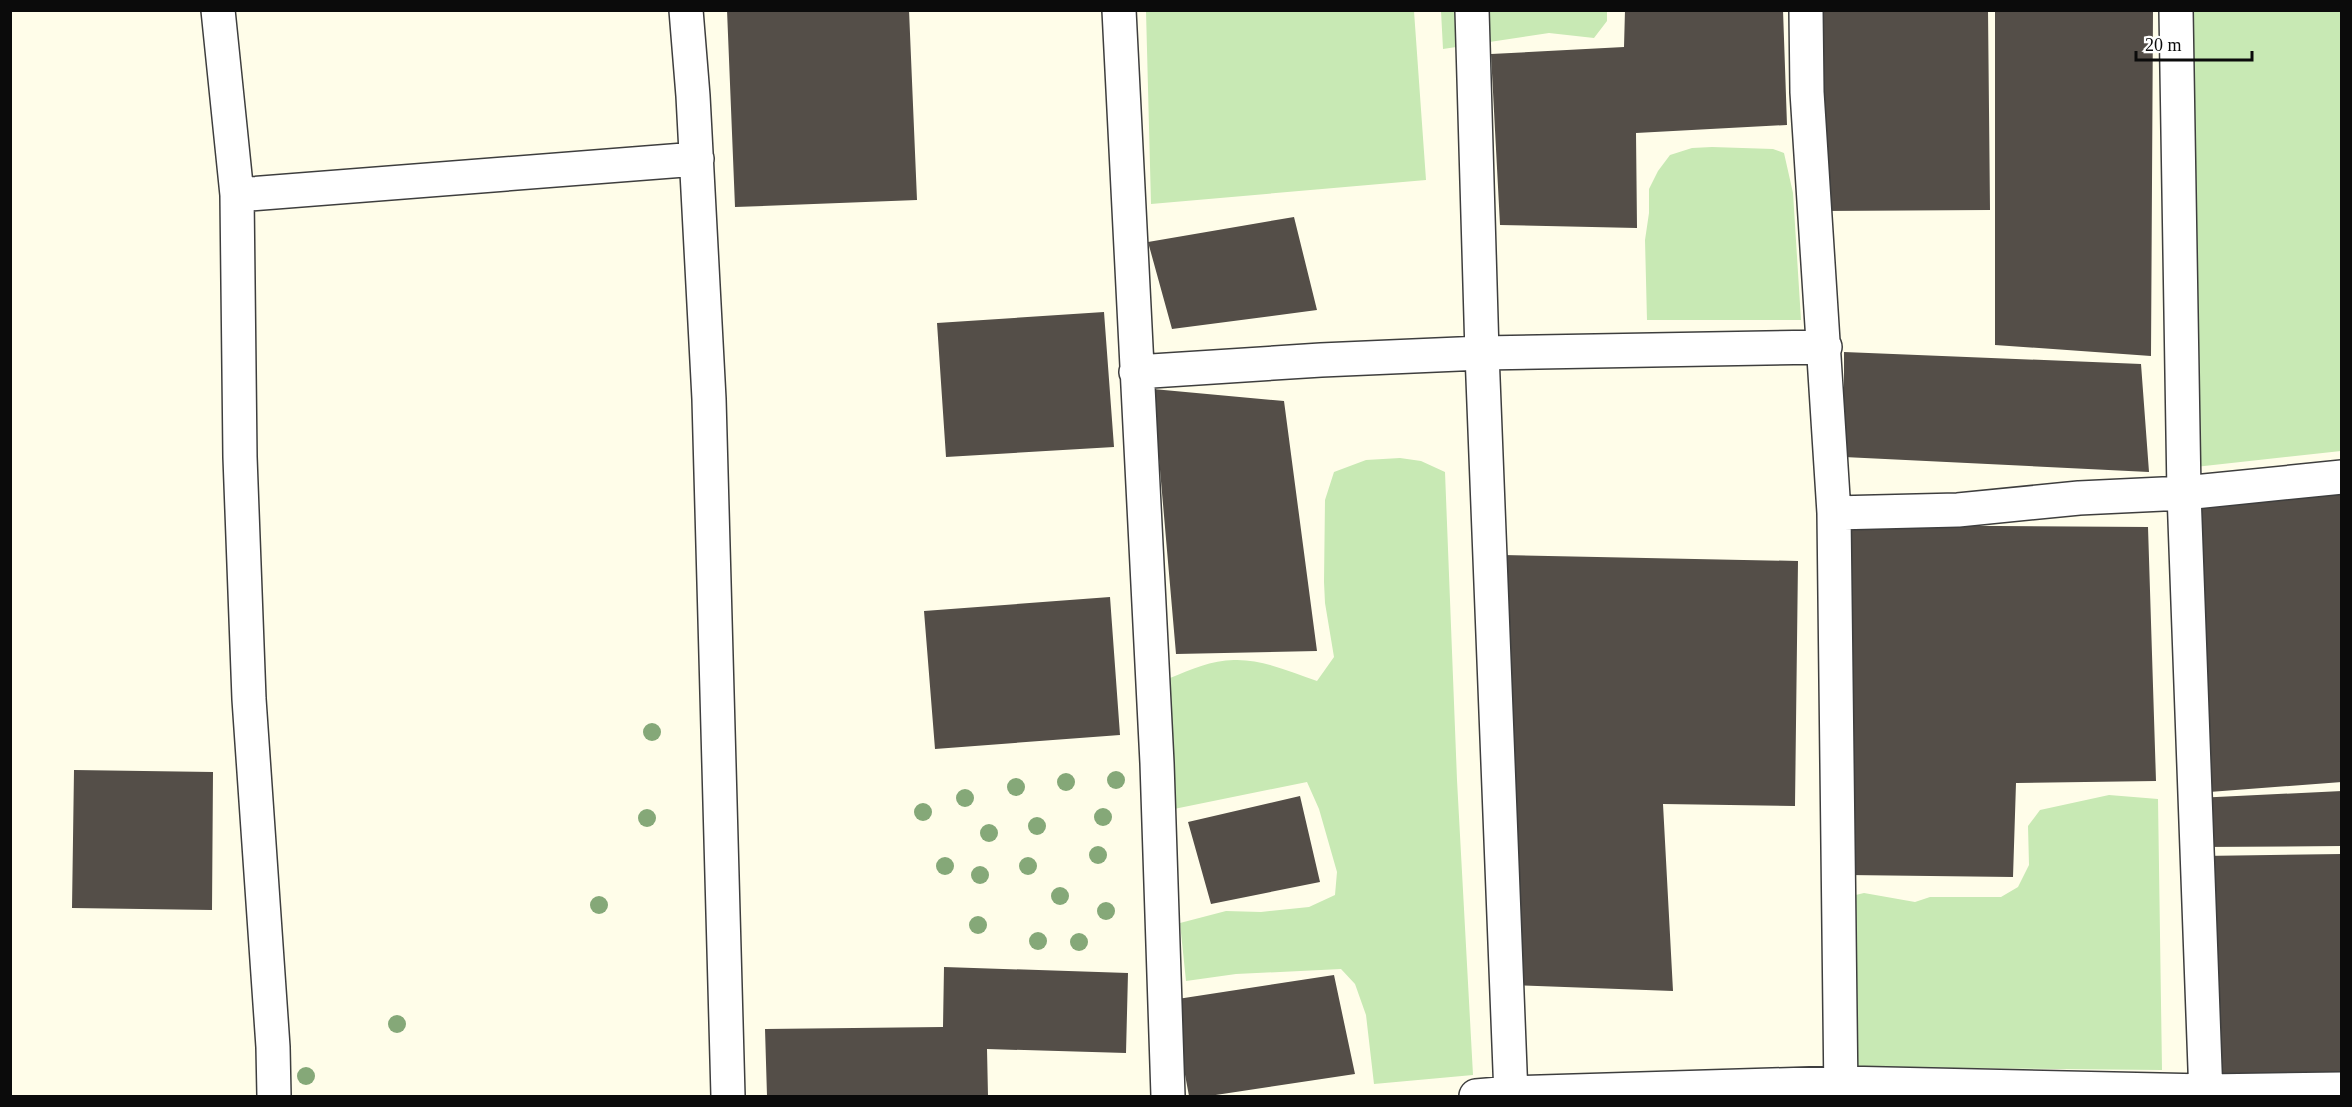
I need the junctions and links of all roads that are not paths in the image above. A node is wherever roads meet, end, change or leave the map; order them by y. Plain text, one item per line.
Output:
1 (218, 10) edge
2 (686, 10) edge
3 (1119, 10) edge
4 (1472, 10) edge
5 (1806, 10) edge
6 (2176, 10) edge
7 (697, 159) junction
8 (237, 195) junction
9 (1825, 347) junction
10 (1482, 353) junction
11 (1136, 372) junction
12 (2342, 477) edge
13 (2184, 493) junction
14 (1834, 513) junction
15 (2342, 1089) edge
16 (1841, 1090) edge
17 (2206, 1094) edge
18 (1511, 1095) edge
19 (274, 1096) edge
20 (728, 1096) edge
21 (1168, 1096) edge
22 (1476, 1096) edge

1 - 8 street
2 - 7 street
3 - 11 street
4 - 10 street
5 - 9 street
6 - 13 street
7 - 8 street
7 - 20 street
8 - 19 street
9 - 10 street
9 - 14 street
10 - 11 street
10 - 18 street
11 - 21 street
12 - 13 street
13 - 14 street
13 - 17 street
14 - 16 street
15 - 17 street
16 - 17 street
16 - 18 street
18 - 22 street

